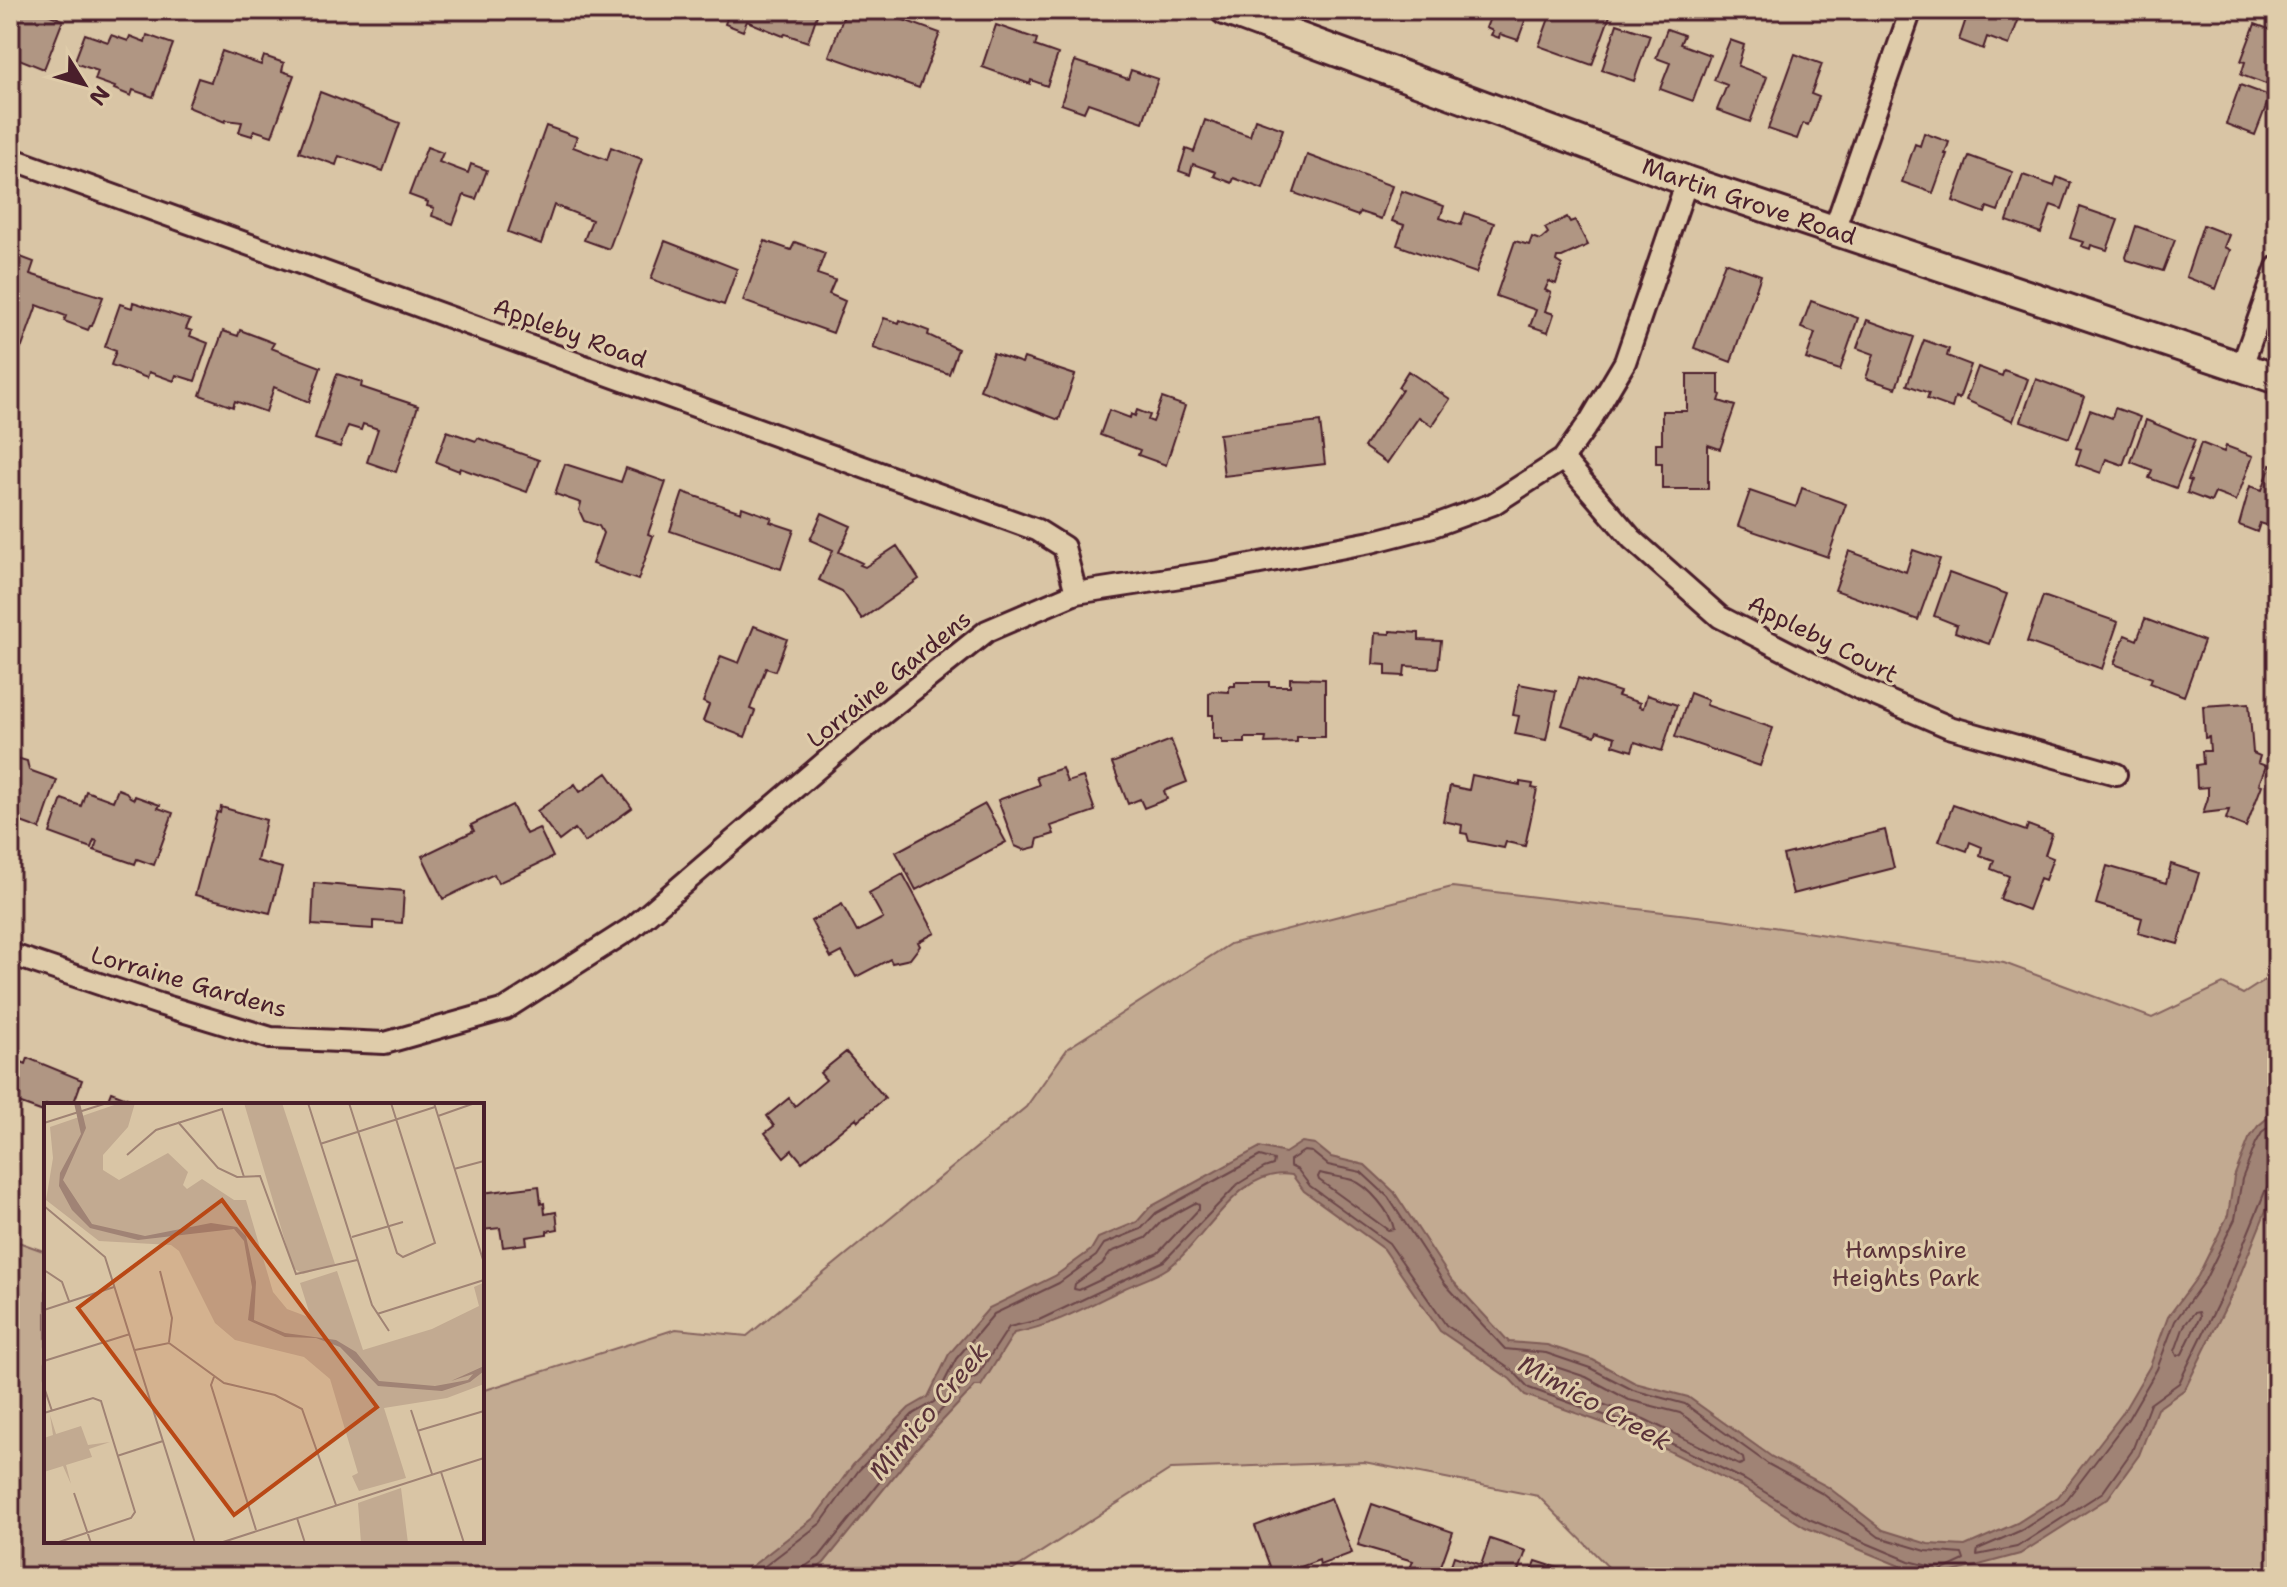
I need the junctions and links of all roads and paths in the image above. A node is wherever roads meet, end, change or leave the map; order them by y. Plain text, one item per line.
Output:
1 (1225, 10) edge
2 (1911, 10) edge
3 (10, 158) edge
4 (1687, 181) junction
5 (1834, 230) junction
6 (2277, 267) edge
7 (2242, 366) junction
8 (2277, 379) edge
9 (1563, 459) junction
10 (1076, 593) junction
11 (2116, 774) dead end
12 (10, 954) edge

1 - 4 main road, Martin Grove Road
2 - 5 street
3 - 10 street, Appleby Road
4 - 5 main road, Martin Grove Road
4 - 9 street, Lorraine Gardens
5 - 7 main road, Martin Grove Road
6 - 7 street
7 - 8 main road, Martin Grove Road
9 - 10 street, Lorraine Gardens
9 - 11 street, Appleby Court
10 - 12 street, Lorraine Gardens

